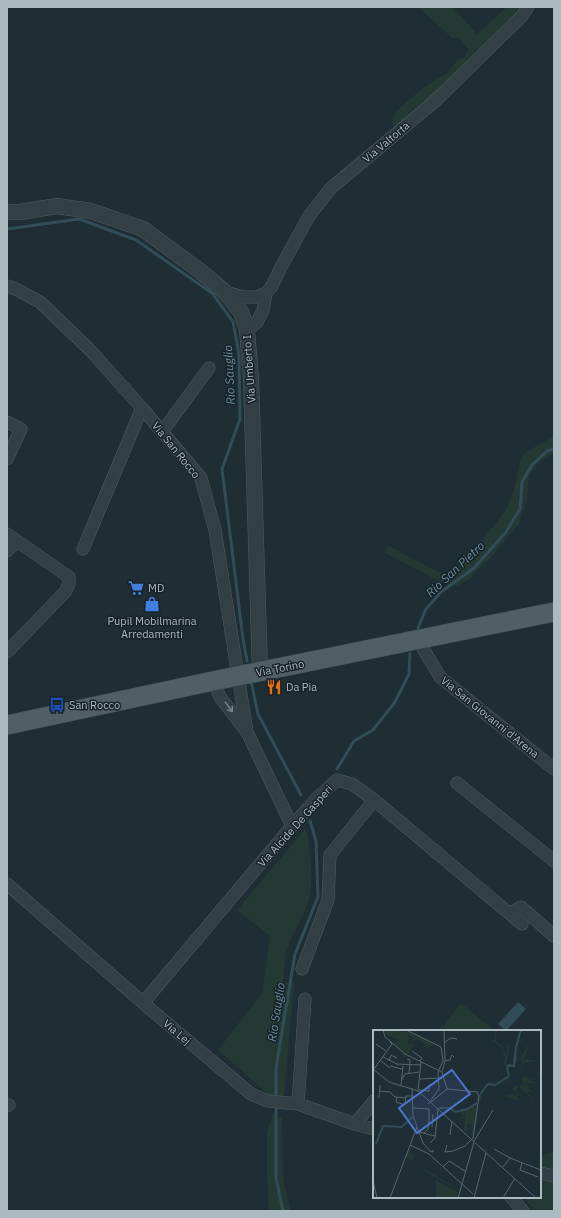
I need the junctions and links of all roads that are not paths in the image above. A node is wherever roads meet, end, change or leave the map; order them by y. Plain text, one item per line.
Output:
1 (528, 7) edge
2 (7, 212) edge
3 (7, 286) edge
4 (225, 292) junction
5 (266, 292) junction
6 (247, 330) junction
7 (209, 368) dead end
8 (142, 408) junction
9 (7, 422) edge
10 (162, 432) junction
11 (7, 459) edge
12 (12, 537) edge
13 (83, 550) dead end
14 (7, 551) edge
15 (554, 612) edge
16 (418, 640) junction
17 (7, 652) edge
18 (260, 672) junction
19 (238, 676) junction
20 (213, 681) junction
21 (7, 725) edge
22 (247, 732) junction
23 (554, 769) edge
24 (457, 783) dead end
25 (374, 800) junction
26 (292, 826) junction
27 (554, 862) edge
28 (7, 884) edge
29 (510, 913) junction
30 (522, 924) dead end
31 (554, 936) edge
32 (302, 969) dead end
33 (305, 999) dead end
34 (143, 1003) junction
35 (373, 1102) edge
36 (298, 1104) junction
37 (355, 1124) junction
38 (373, 1130) edge
39 (541, 1173) edge
40 (554, 1176) edge
41 (512, 1198) edge
42 (523, 1211) edge

1 - 5 street, Via Valtorta
2 - 4 street, Via Umberto I
3 - 8 street, Via San Rocco
4 - 5 street
4 - 6 street, Via Umberto I
5 - 6 street, Via Valtorta
6 - 18 street, Via Umberto I
7 - 10 street
8 - 10 street, Via San Rocco
8 - 13 street
9 - 11 street
10 - 19 street, Via San Rocco
12 - 14 street
12 - 17 street
15 - 16 main road, Via Torino
16 - 18 main road, Via Torino
16 - 23 street, Via San Giovanni d'Arena
18 - 19 main road, Via Torino
19 - 20 main road, Via Torino
19 - 22 street, Via San Rocco
20 - 21 main road, Via Torino
20 -> 22 street
22 - 26 street
24 - 27 street
25 - 26 street, Via Alcide De Gasperi
25 - 29 street, Via Alcide De Gasperi
25 - 32 street
26 - 34 street, Via Alcide De Gasperi
28 - 34 street, Via Lej
29 - 30 street, Via Alcide De Gasperi
29 - 31 street
33 - 36 street
34 - 36 street, Via Lej
35 - 37 street
36 - 37 street, Via Lej
37 - 38 street, Via Lej
39 - 40 street
41 - 42 street

